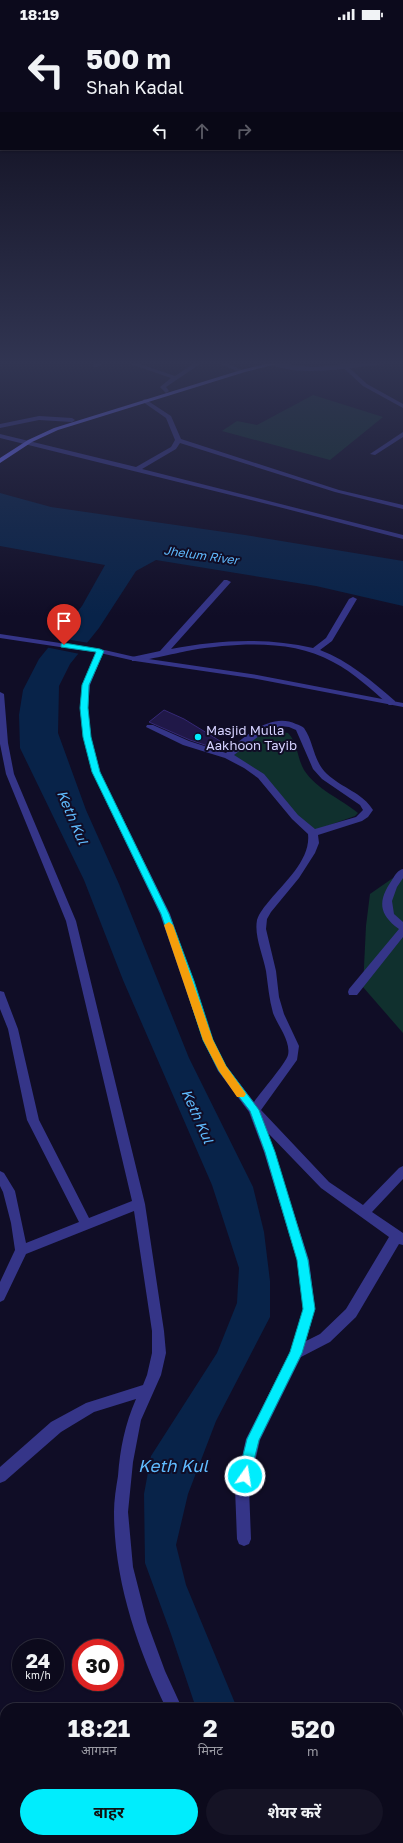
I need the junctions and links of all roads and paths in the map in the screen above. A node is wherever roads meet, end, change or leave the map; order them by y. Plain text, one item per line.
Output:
1 (11, 447) edge
2 (22, 447) edge
3 (37, 447) edge
4 (175, 447) edge
5 (199, 447) edge
6 (384, 447) edge
7 (0, 454) edge
8 (373, 454) dead end
9 (0, 460) edge
10 (136, 470) junction
11 (403, 507) edge
12 (401, 535) edge
13 (227, 582) dead end
14 (353, 599) dead end
15 (1, 638) edge
16 (100, 651) junction
17 (314, 651) junction
18 (162, 653) junction
19 (135, 659) junction
20 (0, 694) edge
21 (392, 703) junction
22 (403, 705) edge
23 (150, 727) dead end
24 (228, 756) junction
25 (313, 833) junction
26 (403, 872) edge
27 (403, 927) edge
28 (403, 930) edge
29 (353, 992) dead end
30 (0, 995) edge
31 (254, 1110) junction
32 (403, 1171) edge
33 (0, 1176) edge
34 (139, 1204) junction
35 (363, 1213) junction
36 (86, 1224) junction
37 (400, 1238) edge
38 (21, 1250) junction
39 (0, 1296) edge
40 (296, 1353) junction
41 (147, 1390) junction
42 (0, 1476) edge
43 (244, 1539) dead end
44 (172, 1703) edge

1 - 7 main road
2 - 9 main road
3 - 10 street
4 - 10 street
5 - 11 street
6 - 8 street
10 - 12 street
13 - 18 street
14 - 17 street
15 - 16 street
16 - 19 street
16 - 31 street
17 - 18 street
17 - 21 street
18 - 19 street
19 - 21 street
20 - 34 street
21 - 22 street
23 - 24 street
24 - 25 street
24 - 25 street
25 - 31 street
26 - 27 street
28 - 29 street
30 - 36 street
31 - 35 street
31 - 40 street
32 - 35 street
33 - 38 street
34 - 36 street
34 - 41 street
35 - 37 street
36 - 38 street
37 - 40 street
38 - 39 street
40 - 43 street
41 - 42 street
41 - 44 street

